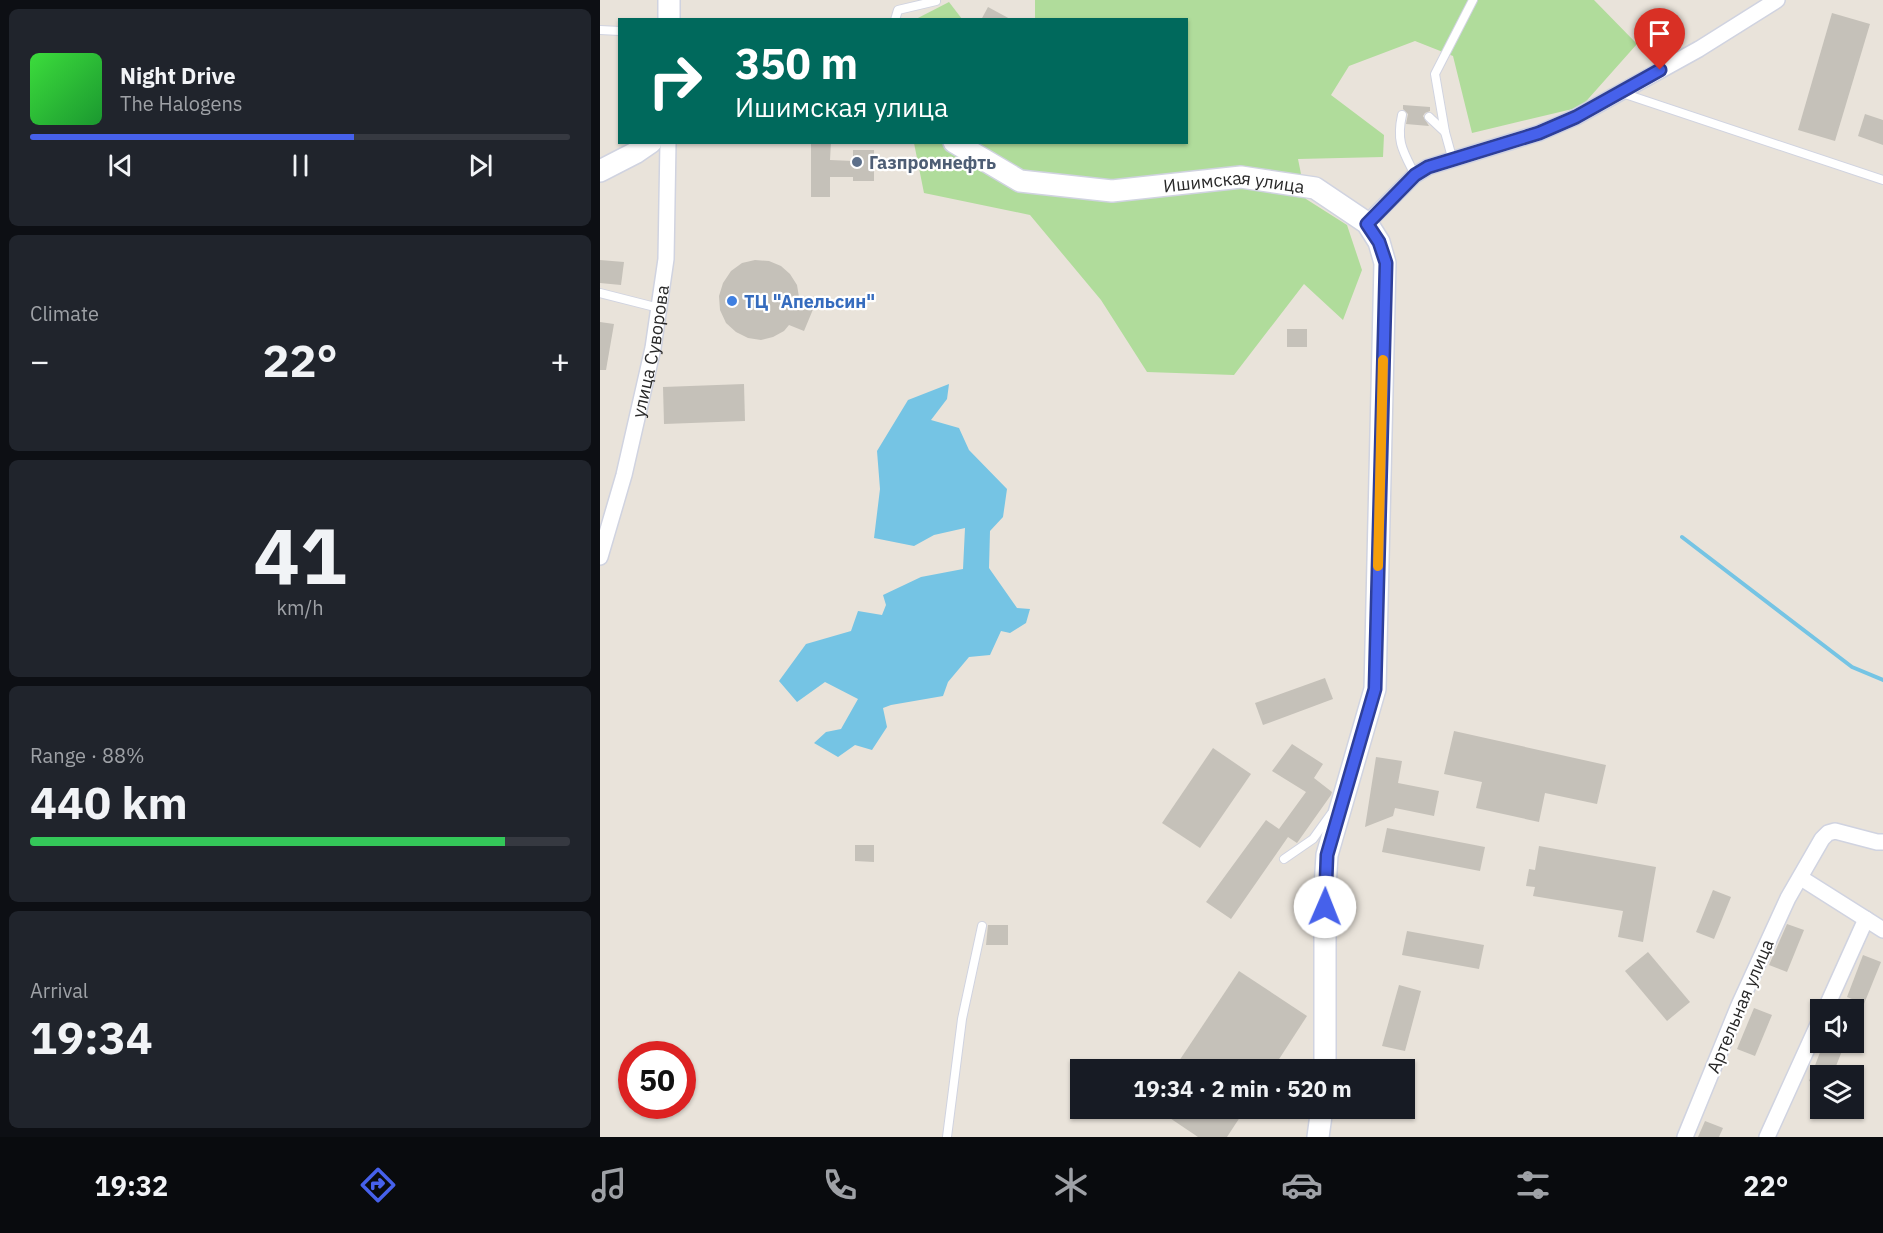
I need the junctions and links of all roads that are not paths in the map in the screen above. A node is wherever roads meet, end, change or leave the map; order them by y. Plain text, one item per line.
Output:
1 (669, 0) edge
2 (1473, 0) edge
3 (1777, 0) edge
4 (936, 1) edge
5 (669, 18) edge
6 (896, 18) edge
7 (600, 30) edge
8 (618, 31) edge
9 (1620, 92) junction
10 (1402, 115) dead end
11 (1430, 117) dead end
12 (1445, 132) junction
13 (648, 144) edge
14 (668, 144) edge
15 (957, 144) edge
16 (1453, 160) junction
17 (600, 171) edge
18 (1415, 175) junction
19 (1883, 180) edge
20 (1367, 224) junction
21 (600, 293) edge
22 (659, 308) junction
23 (600, 557) edge
24 (1344, 796) junction
25 (1883, 842) edge
26 (1284, 859) dead end
27 (1801, 878) junction
28 (1866, 919) junction
29 (982, 926) dead end
30 (1883, 930) edge
31 (1830, 999) edge
32 (1810, 1042) edge
33 (1325, 1059) edge
34 (1320, 1119) edge
35 (947, 1137) edge
36 (1318, 1137) edge
37 (1685, 1137) edge
38 (1767, 1137) edge

1 - 5 main road
2 - 12 lane
3 - 9 street
4 - 6 lane
7 - 8 lane
9 - 16 street
9 - 19 lane
10 - 18 lane
11 - 12 lane
12 - 16 lane
13 - 17 main road
14 - 22 street, улица Суворова
15 - 20 main road, Ишимская улица
16 - 18 street
18 - 20 street
20 - 24 main road
21 - 22 lane
22 - 23 street, улица Суворова
24 - 26 lane
24 - 33 main road
25 - 27 street, Артельная улица
27 - 28 street
27 - 37 street, Артельная улица
28 - 30 street
28 - 31 street
29 - 35 lane
32 - 38 street
34 - 36 main road

